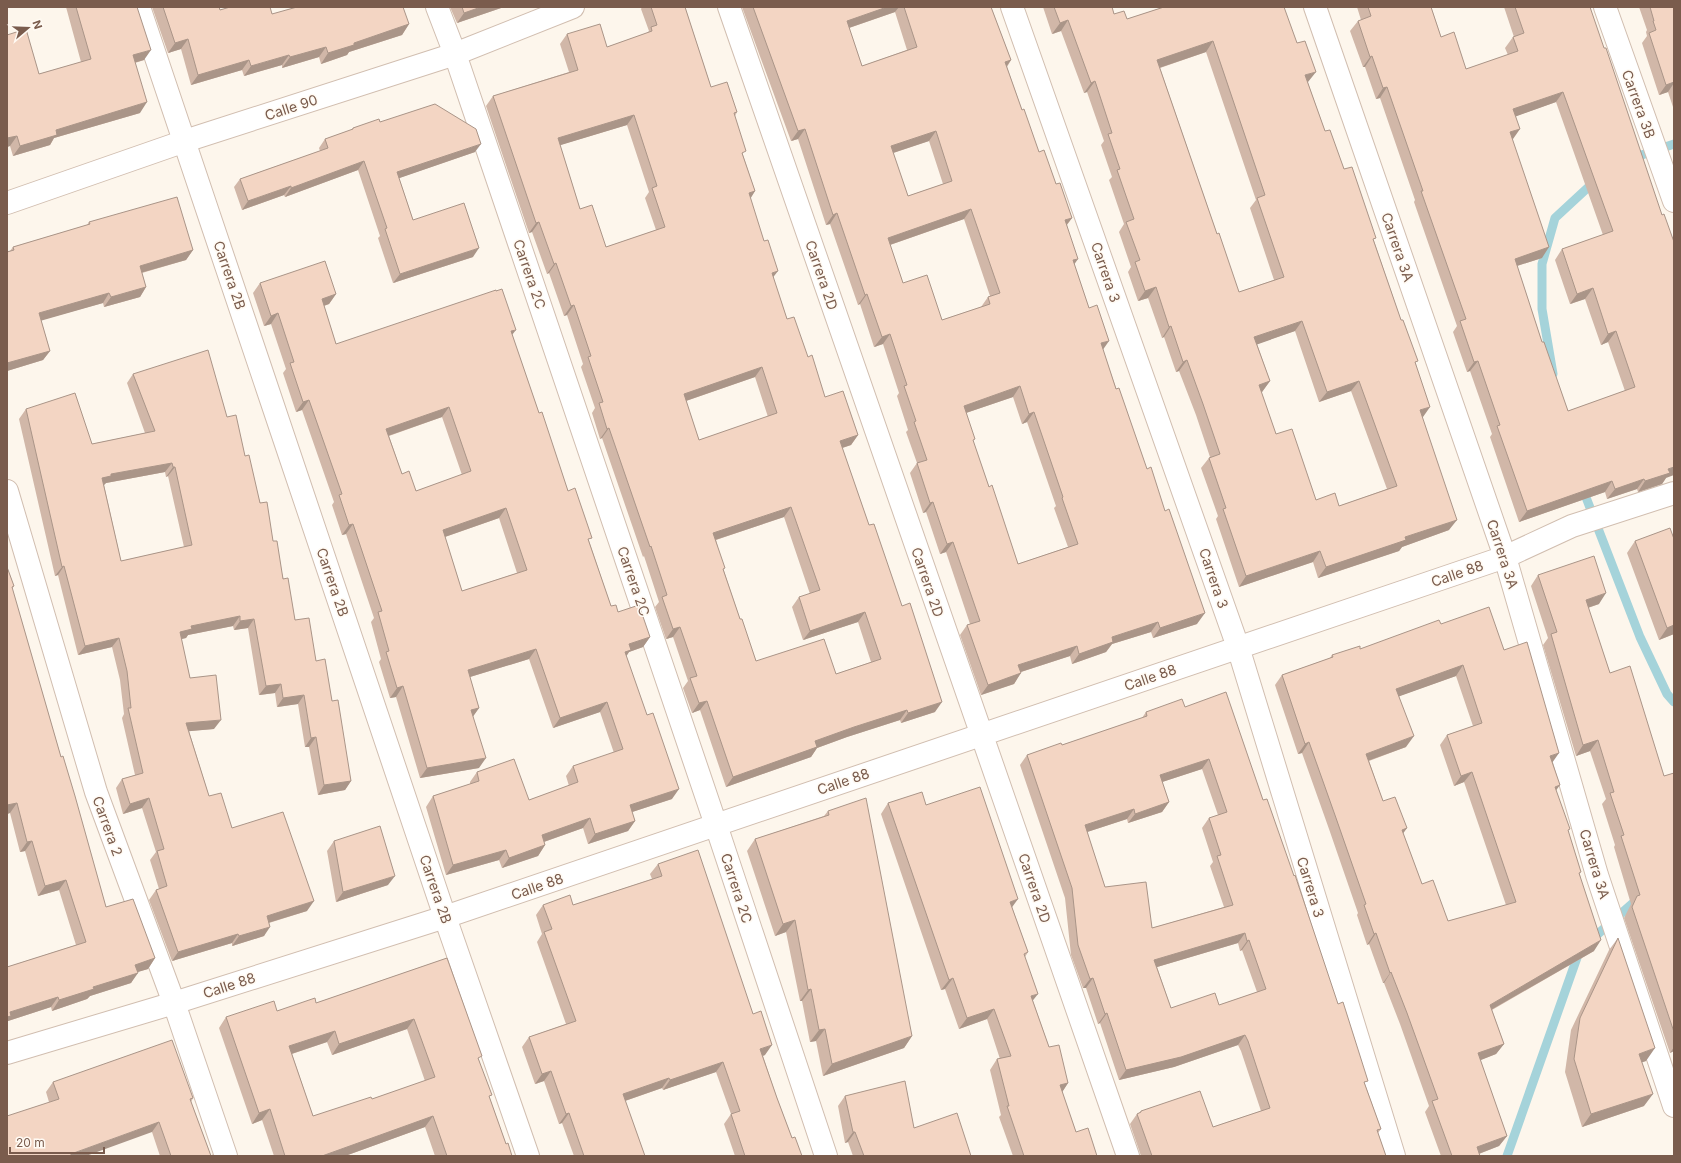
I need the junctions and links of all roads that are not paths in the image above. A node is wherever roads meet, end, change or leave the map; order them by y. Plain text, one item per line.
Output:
1 (139, 7) edge
2 (437, 7) edge
3 (573, 7) edge
4 (729, 7) edge
5 (1012, 7) edge
6 (1315, 7) edge
7 (1605, 7) edge
8 (455, 54) junction
9 (184, 141) junction
10 (1673, 199) edge
11 (7, 203) edge
12 (7, 491) edge
13 (1674, 493) edge
14 (1505, 557) junction
15 (1238, 647) junction
16 (981, 734) junction
17 (716, 825) junction
18 (445, 917) junction
19 (174, 1003) junction
20 (7, 1053) edge
21 (1674, 1106) edge
22 (226, 1156) edge
23 (528, 1156) edge
24 (826, 1156) edge
25 (1128, 1156) edge
26 (1394, 1156) edge

1 - 9 street, Carrera 2B
2 - 8 street, Carrera 2C
3 - 8 street, Calle 90
4 - 16 street, Carrera 2D
5 - 15 street, Carrera 3
6 - 14 street, Carrera 3A
7 - 10 street, Carrera 3B
8 - 9 street, Calle 90
8 - 17 street, Carrera 2C
9 - 11 street, Calle 90
9 - 18 street, Carrera 2B
12 - 19 street, Carrera 2
13 - 14 street, Calle 88
14 - 15 street, Calle 88
14 - 21 street, Carrera 3A
15 - 16 street, Calle 88
15 - 26 street, Carrera 3
16 - 17 street, Calle 88
16 - 25 street, Carrera 2D
17 - 18 street, Calle 88
17 - 24 street, Carrera 2C
18 - 19 street, Calle 88
18 - 23 street, Carrera 2B
19 - 20 street, Calle 88
19 - 22 street, Carrera 2

